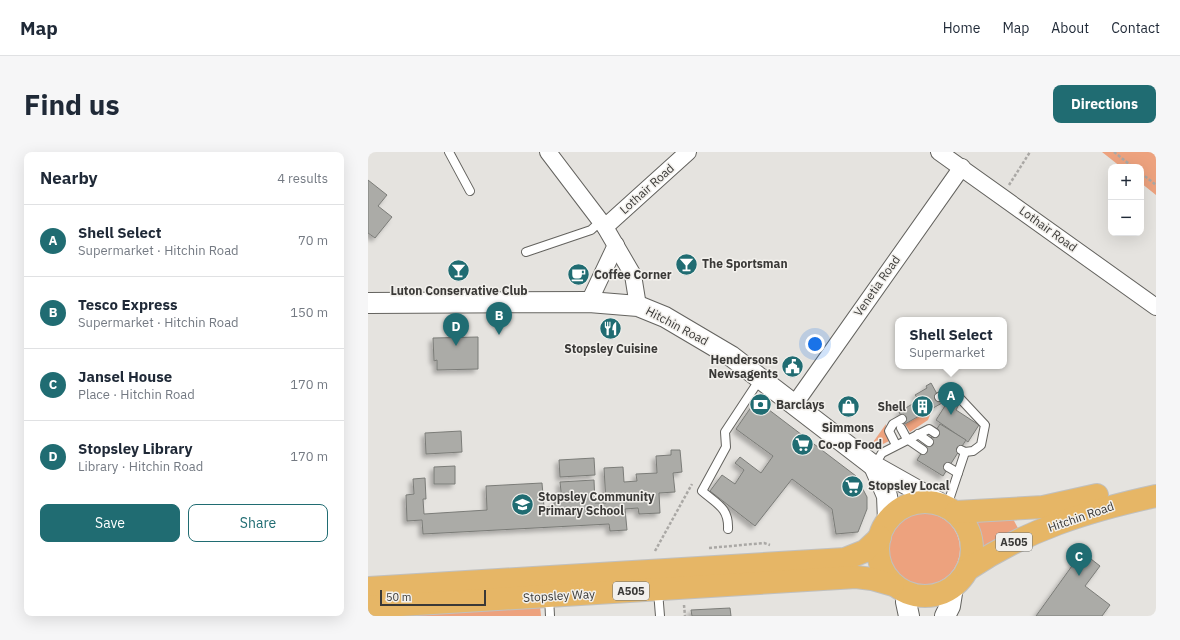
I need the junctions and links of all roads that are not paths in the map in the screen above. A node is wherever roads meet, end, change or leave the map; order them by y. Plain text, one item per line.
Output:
1 (449, 152) edge
2 (548, 152) edge
3 (688, 152) edge
4 (940, 152) edge
5 (962, 168) junction
6 (470, 191) dead end
7 (604, 224) junction
8 (616, 245) junction
9 (526, 252) dead end
10 (368, 302) edge
11 (589, 302) junction
12 (638, 306) junction
13 (1156, 307) edge
14 (760, 379) junction
15 (939, 397) dead end
16 (794, 405) junction
17 (902, 419) dead end
18 (901, 428) dead end
19 (935, 433) dead end
20 (918, 434) junction
21 (907, 439) junction
22 (929, 442) dead end
23 (896, 445) junction
24 (923, 450) dead end
25 (874, 466) junction
26 (948, 467) dead end
27 (958, 473) junction
28 (1156, 481) edge
29 (1156, 496) edge
30 (947, 507) junction
31 (884, 529) junction
32 (728, 530) dead end
33 (968, 570) junction
34 (658, 580) junction
35 (953, 587) junction
36 (368, 588) edge
37 (900, 589) junction
38 (549, 606) edge
39 (378, 610) edge
40 (660, 616) edge
41 (909, 616) edge
42 (945, 616) edge

1 - 6 lane
2 - 7 street
3 - 7 street, Lothair Road
4 - 5 street, Lothair Road
5 - 13 street, Lothair Road
5 - 16 street, Venetia Road
7 - 8 street
7 - 9 lane
8 - 11 street
8 - 12 street
10 - 11 street, Hitchin Road
11 - 12 street, Hitchin Road
12 - 14 street, Hitchin Road
14 - 16 street, Hitchin Road
14 - 32 lane
15 - 27 lane
16 - 25 street, Hitchin Road
17 - 23 lane
18 - 21 lane
19 - 20 lane
20 - 21 lane
20 - 22 lane
21 - 23 lane
21 - 24 lane
23 - 25 lane
25 - 30 street, Hitchin Road
25 - 31 street, Hitchin Road
26 - 27 lane
27 - 30 lane
28 - 30 main road, Hitchin Road / A505
29 - 33 main road, Hitchin Road / A505
30 - 31 main road, A505
30 - 33 main road, A505
31 - 34 main road, Stopsley Way / A505
31 - 37 main road
33 - 35 main road, A505
34 - 36 main road, Stopsley Way / A505
34 - 37 main road, Stopsley Way / A505
34 - 38 main road, Stopsley Way / A505
34 - 40 lane
35 - 37 main road, A505
35 - 42 street
37 - 41 street
38 - 39 main road, Stopsley Way / A505

